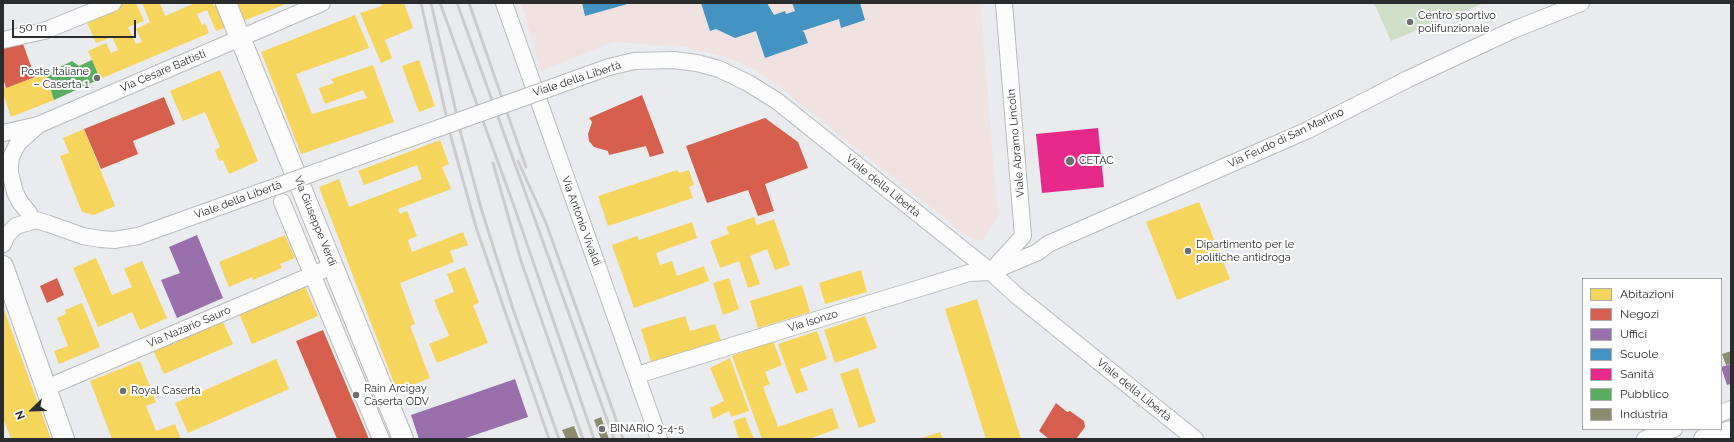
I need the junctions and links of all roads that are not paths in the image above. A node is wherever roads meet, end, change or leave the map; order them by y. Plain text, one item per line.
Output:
1 (113, 3) edge
2 (226, 3) edge
3 (322, 3) edge
4 (504, 3) edge
5 (1004, 3) edge
6 (1581, 3) edge
7 (83, 9) edge
8 (240, 37) junction
9 (3, 40) edge
10 (38, 125) junction
11 (3, 133) edge
12 (3, 192) edge
13 (282, 202) dead end
14 (29, 213) junction
15 (49, 224) junction
16 (3, 241) edge
17 (3, 266) edge
18 (333, 266) junction
19 (991, 272) junction
20 (312, 275) junction
21 (637, 375) junction
22 (46, 388) junction
23 (1671, 430) edge
24 (1731, 431) edge
25 (64, 439) edge
26 (381, 439) edge
27 (403, 439) edge
28 (659, 439) edge
29 (1196, 439) edge
30 (1645, 439) edge
31 (1704, 439) edge

1 - 7 street
2 - 8 main road, Via Giuseppe Verdi
3 - 8 street, Via Cesare Battisti
4 - 21 street, Via Antonio Vivaldi
5 - 19 street, Viale Abramo Lincoln
6 - 19 street, Via Feudo di San Martino
7 - 9 street
8 - 10 street, Via Cesare Battisti
8 - 18 main road, Via Giuseppe Verdi
10 - 11 street, Via Cesare Battisti
10 - 14 street, Viale della Libertà
12 - 14 street, Viale della Libertà
13 - 20 street, Via Giuseppe Verdi
14 - 15 street, Viale della Libertà
15 - 16 street, Viale della Libertà
15 - 19 street, Viale della Libertà, bridge
17 - 22 main road
18 - 20 street, Via Nazario Sauro
18 - 27 main road, Via Giuseppe Verdi
19 - 21 street, Via Isonzo
19 - 29 street, Viale della Libertà
20 - 22 street, Via Nazario Sauro
20 - 26 street, Via Giuseppe Verdi
21 - 28 street, Via Antonio Vivaldi
22 - 25 main road
23 - 30 street
24 - 31 main road

